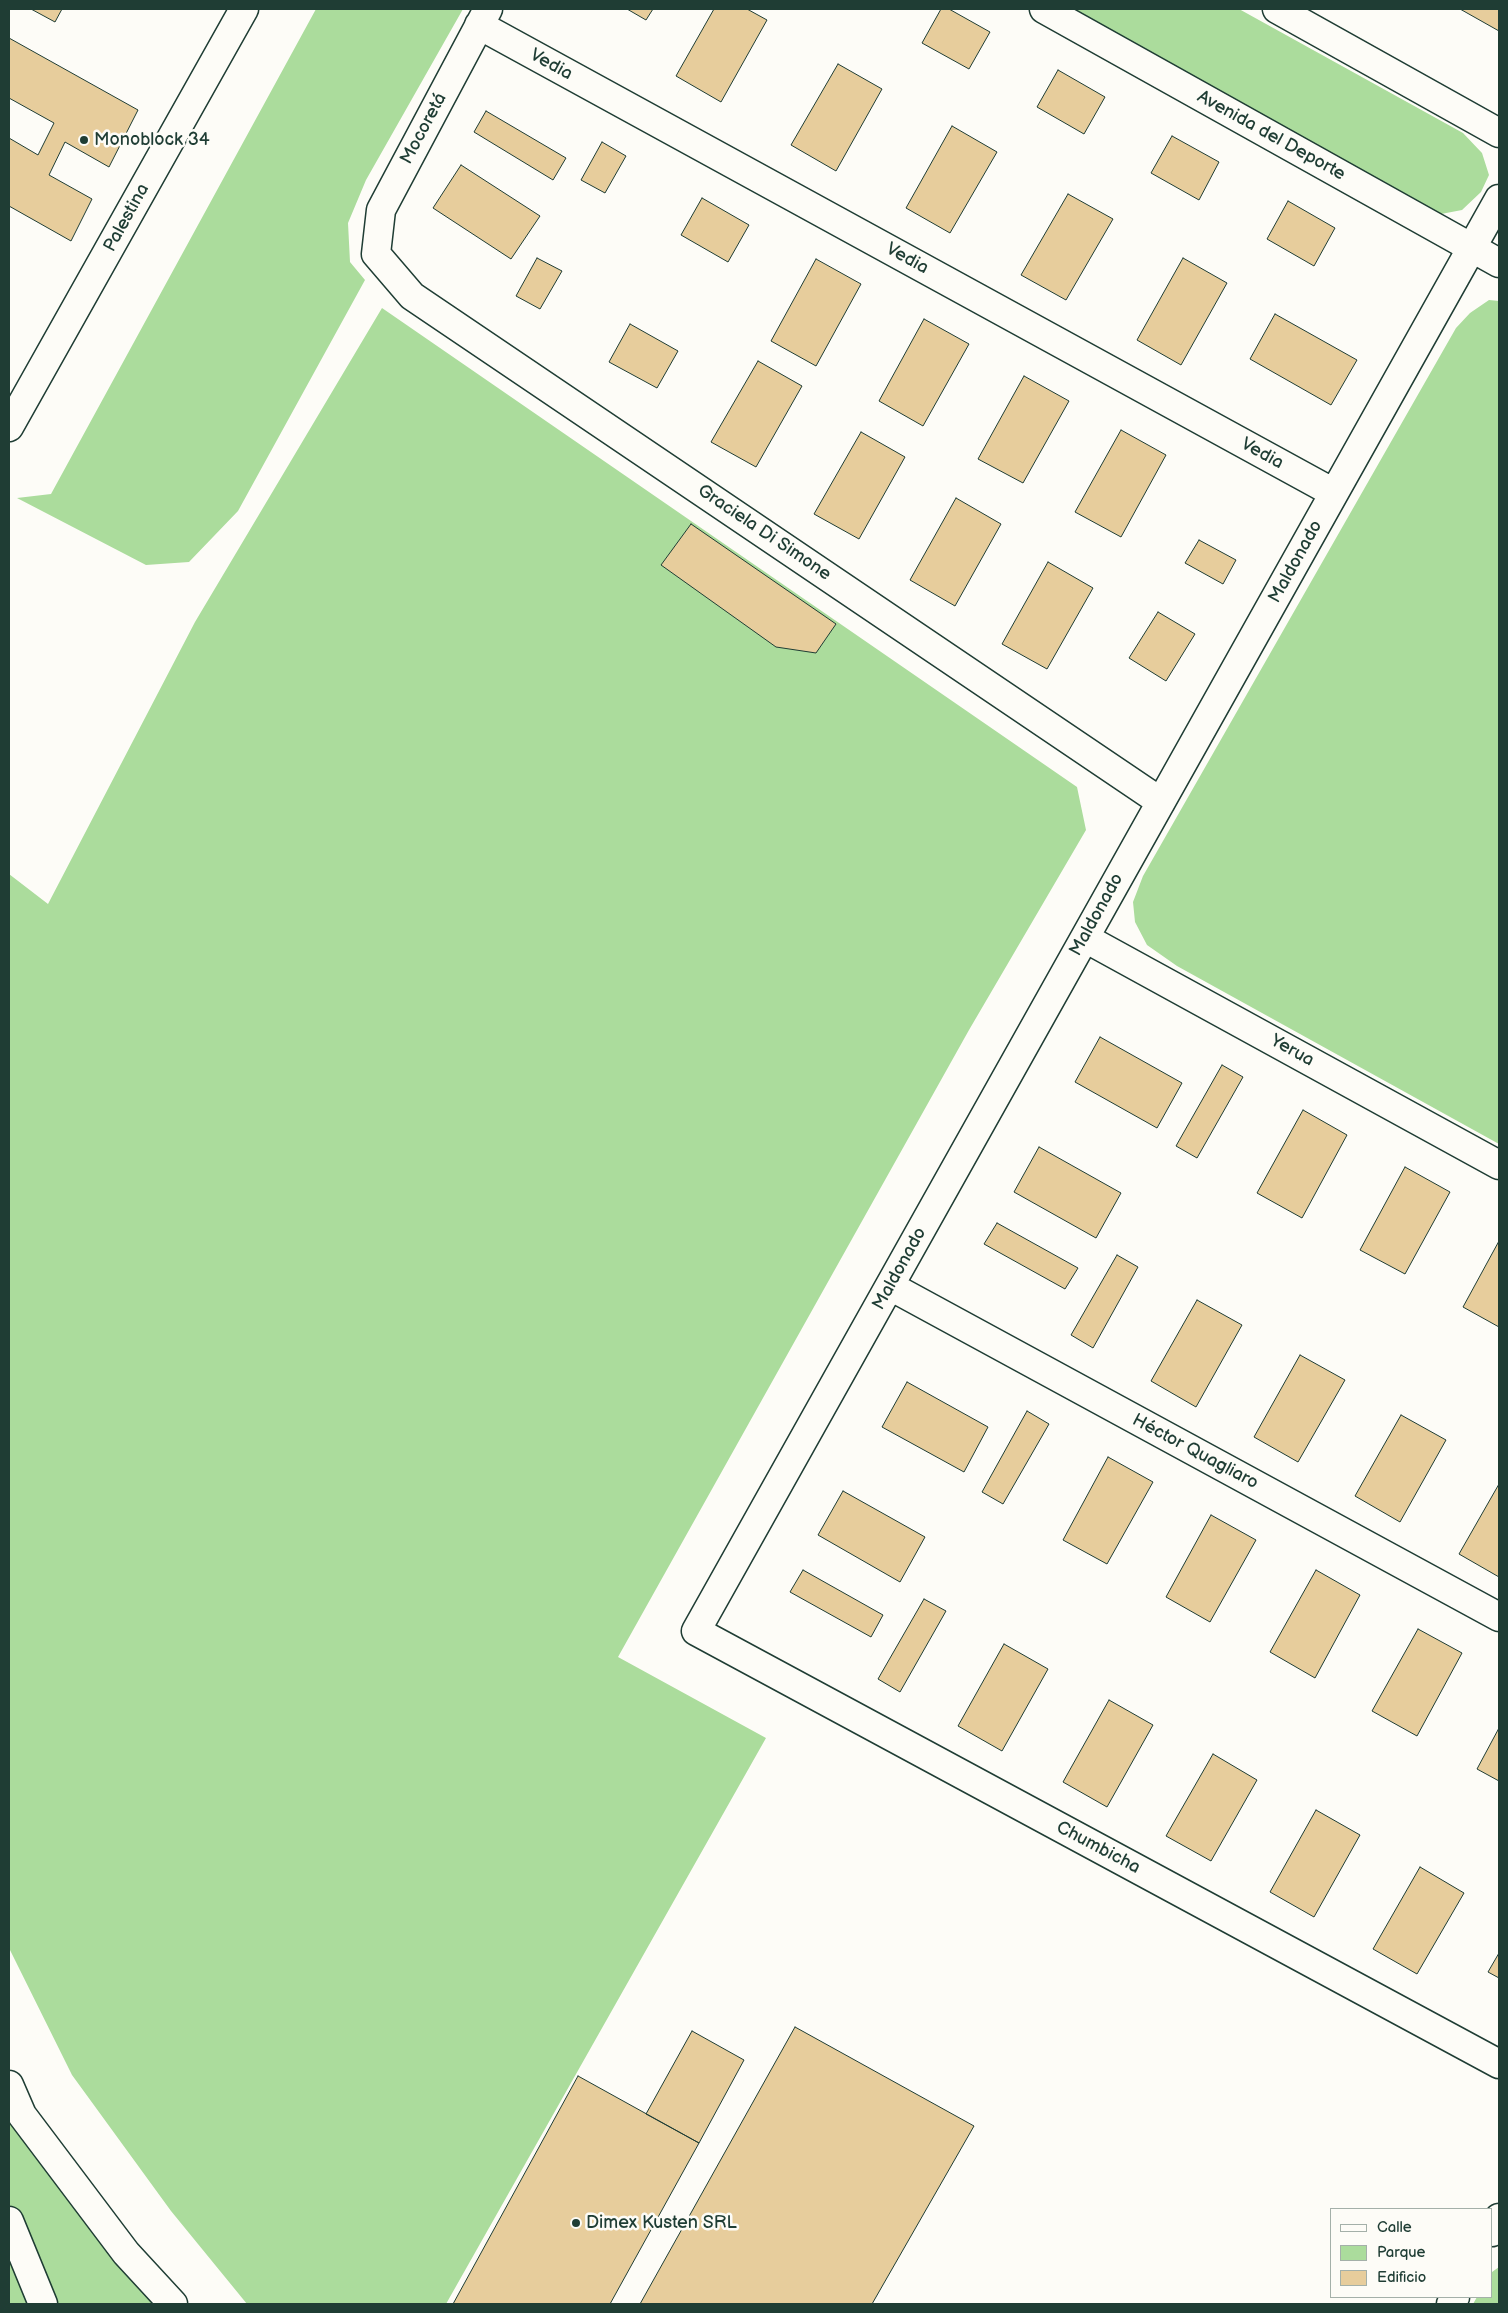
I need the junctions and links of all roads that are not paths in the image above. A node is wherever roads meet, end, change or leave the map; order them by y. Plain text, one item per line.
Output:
1 (244, 9) edge
2 (1044, 9) edge
3 (1277, 9) edge
4 (484, 17) edge
5 (1499, 133) edge
6 (1499, 199) edge
7 (1472, 248) junction
8 (376, 254) joint
9 (1499, 262) edge
10 (9, 427) edge
11 (1334, 493) junction
12 (1161, 802) junction
13 (1085, 938) junction
14 (1499, 1165) edge
15 (890, 1286) junction
16 (1499, 1617) edge
17 (696, 1631) joint
18 (1499, 2064) edge
19 (9, 2085) edge
20 (1499, 2218) edge
21 (9, 2221) edge
22 (1493, 2230) edge
23 (43, 2304) edge
24 (173, 2304) edge

1 - 10 main road, Palestina
2 - 7 main road, Avenida del Deporte
3 - 5 main road
4 - 8 main road, Mocoretá
4 - 11 main road, Vedia
6 - 7 main road, Maldonado
7 - 9 main road, Avenida del Deporte
7 - 11 main road, Maldonado
8 - 12 main road, Graciela Di Simone
11 - 12 main road, Maldonado
12 - 13 main road, Maldonado
13 - 14 main road, Yerua
13 - 15 main road, Maldonado
15 - 16 main road, Héctor Quagliaro
15 - 17 main road, Maldonado
17 - 18 main road, Chumbicha
19 - 24 main road
20 - 22 main road
21 - 23 main road

